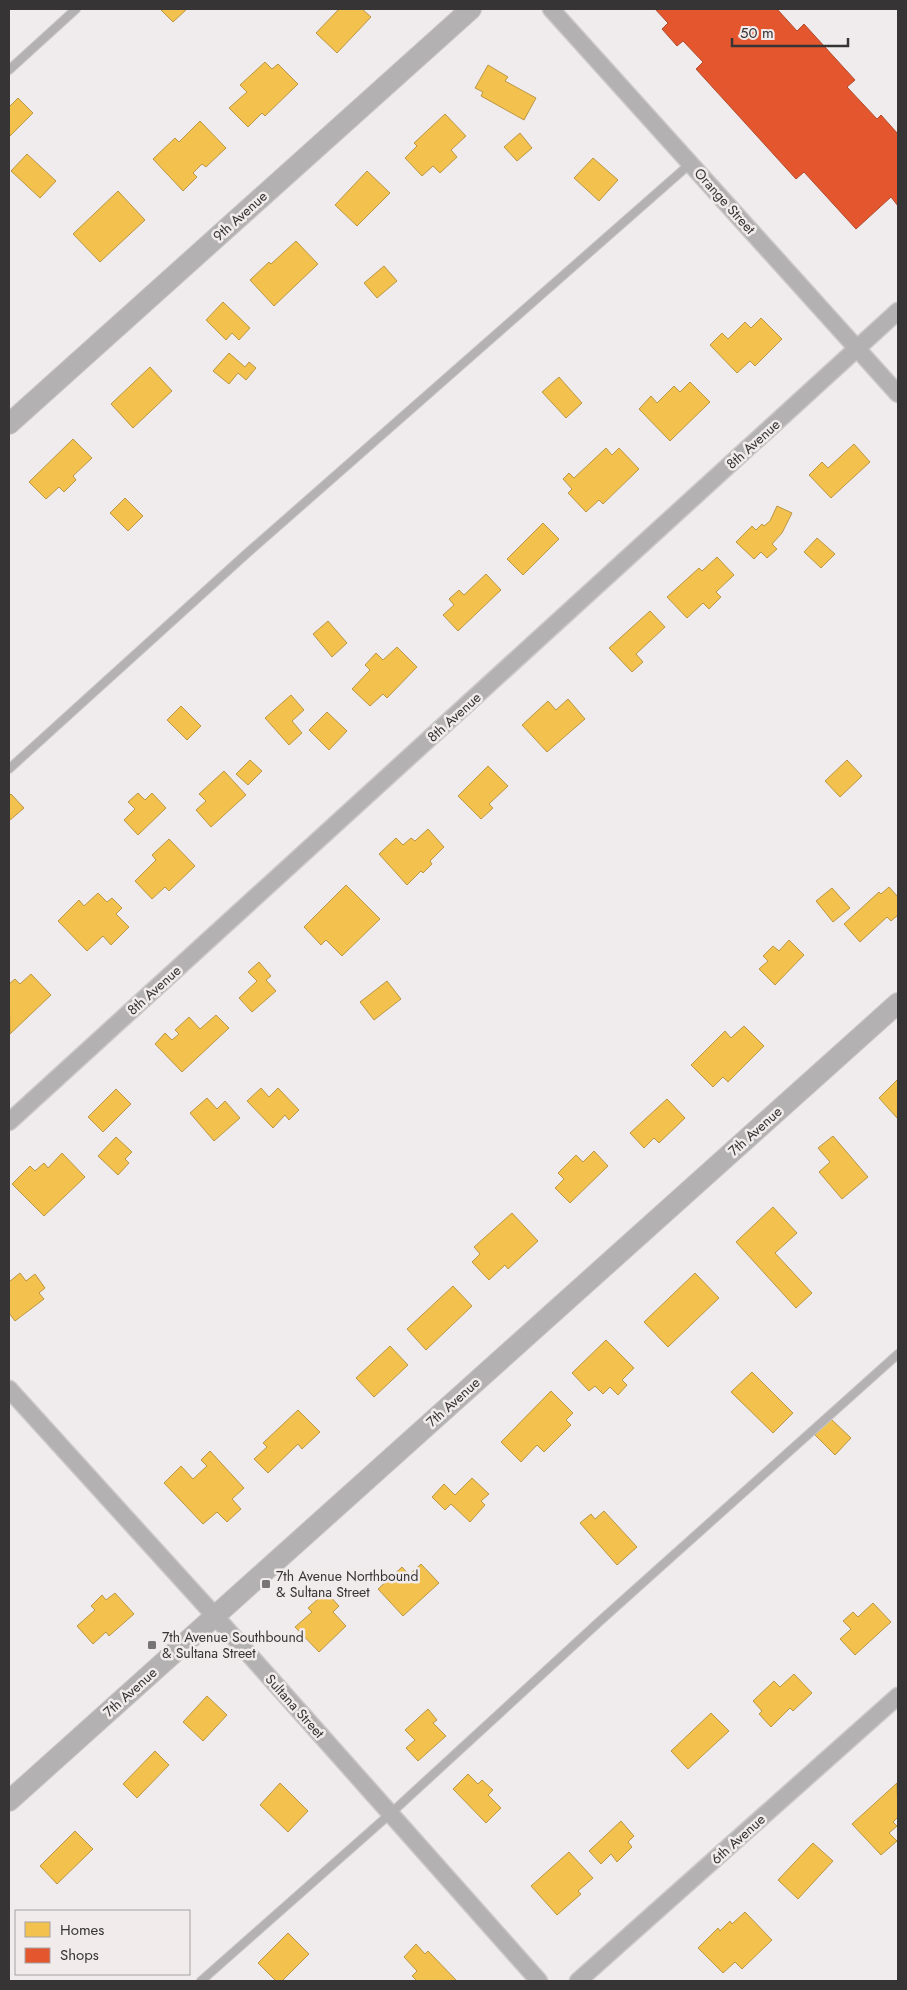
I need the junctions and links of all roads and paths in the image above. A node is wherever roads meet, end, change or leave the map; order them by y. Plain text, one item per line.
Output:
1 (76, 9) edge
2 (471, 9) edge
3 (552, 9) edge
4 (9, 70) edge
5 (691, 163) junction
6 (898, 311) edge
7 (858, 348) junction
8 (898, 394) edge
9 (9, 424) edge
10 (9, 769) edge
11 (898, 1003) edge
12 (9, 1122) edge
13 (898, 1354) edge
14 (9, 1389) edge
15 (215, 1616) junction
16 (898, 1696) edge
17 (9, 1801) edge
18 (390, 1814) junction
19 (201, 1981) edge
20 (539, 1981) edge
21 (578, 1981) edge

1 - 4 lane
2 - 9 street, 9th Avenue
3 - 5 street, Orange Street
5 - 7 street, Orange Street
5 - 10 lane
6 - 7 street, 8th Avenue
7 - 8 street, Orange Street
7 - 12 street, 8th Avenue
11 - 15 street, 7th Avenue
13 - 18 lane
14 - 15 street, Sultana Street
15 - 17 street, 7th Avenue
15 - 18 street, Sultana Street
16 - 21 street, 6th Avenue
18 - 19 lane
18 - 20 street, Sultana Street

